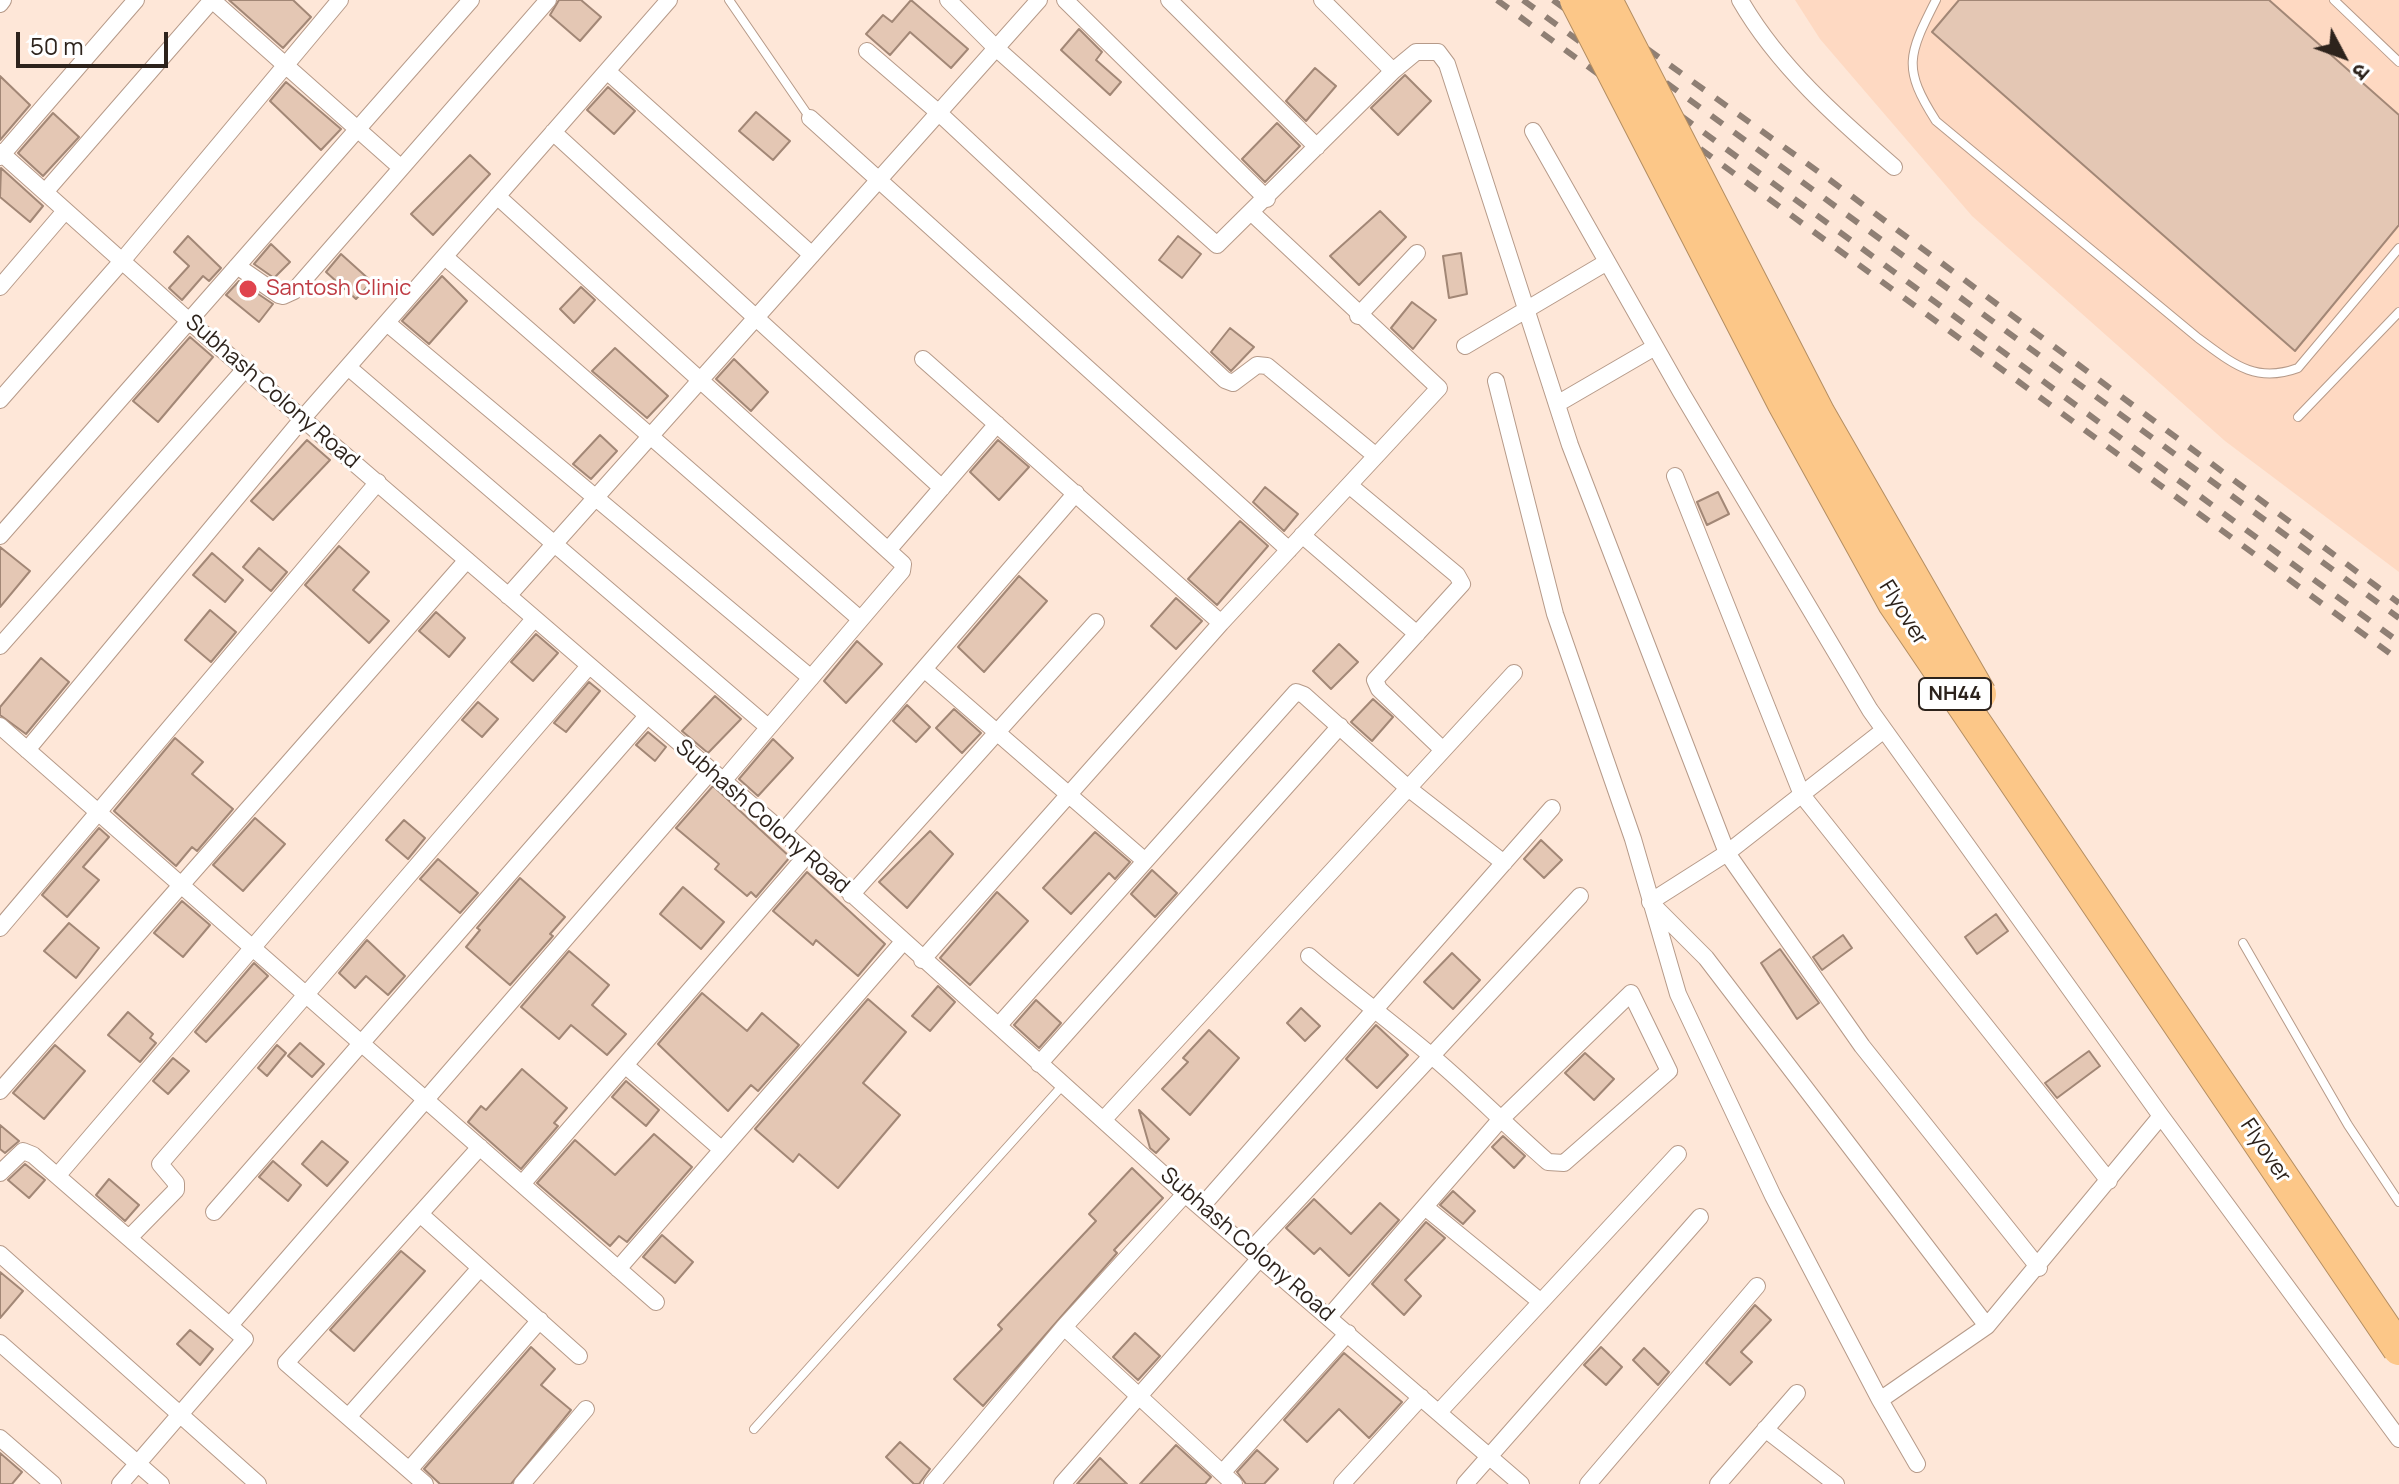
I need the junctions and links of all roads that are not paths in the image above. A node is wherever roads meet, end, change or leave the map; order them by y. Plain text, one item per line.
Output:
1 (136, 0) edge
2 (212, 0) edge
3 (340, 0) edge
4 (471, 0) edge
5 (548, 0) edge
6 (669, 0) edge
7 (729, 0) edge
8 (948, 0) edge
9 (1039, 0) edge
10 (1065, 0) edge
11 (1169, 0) edge
12 (1322, 0) edge
13 (1576, 0) edge
14 (1606, 0) edge
15 (1740, 0) edge
16 (1936, 0) edge
17 (2334, 0) edge
18 (996, 48) junction
19 (867, 51) dead end
20 (2399, 62) edge
21 (284, 64) junction
22 (607, 71) junction
23 (1393, 71) junction
24 (939, 113) junction
25 (810, 118) joint
26 (357, 129) junction
27 (1533, 131) dead end
28 (553, 132) junction
29 (1317, 147) junction
30 (1, 154) edge
31 (399, 166) junction
32 (1894, 167) dead end
33 (877, 182) junction
34 (45, 192) junction
35 (497, 196) junction
36 (1267, 199) junction
37 (65, 211) junction
38 (1253, 214) junction
39 (2399, 248) edge
40 (1417, 253) dead end
41 (812, 255) junction
42 (445, 257) junction
43 (122, 261) junction
44 (1607, 262) junction
45 (237, 266) junction
46 (0, 287) edge
47 (1527, 311) junction
48 (2399, 312) edge
49 (1358, 316) junction
50 (756, 318) junction
51 (189, 321) junction
52 (387, 323) junction
53 (1465, 346) dead end
54 (1655, 347) junction
55 (923, 359) dead end
56 (348, 367) junction
57 (245, 369) junction
58 (701, 379) junction
59 (1496, 381) dead end
60 (0, 400) edge
61 (1557, 404) junction
62 (2298, 417) dead end
63 (303, 418) junction
64 (997, 424) junction
65 (652, 435) junction
66 (1376, 456) junction
67 (1675, 476) dead end
68 (378, 482) junction
69 (1349, 485) junction
70 (942, 488) junction
71 (1076, 493) junction
72 (596, 498) junction
73 (1302, 535) junction
74 (0, 536) edge
75 (555, 544) junction
76 (889, 549) junction
77 (1289, 550) junction
78 (467, 560) junction
79 (508, 596) junction
80 (534, 619) junction
81 (860, 619) junction
82 (1096, 622) dead end
83 (1221, 623) junction
84 (1417, 634) junction
85 (0, 646) edge
86 (589, 666) junction
87 (924, 669) junction
88 (1514, 673) dead end
89 (811, 678) junction
90 (647, 716) junction
91 (0, 726) edge
92 (1340, 726) junction
93 (768, 727) junction
94 (1884, 730) junction
95 (997, 733) junction
96 (27, 750) junction
97 (1443, 750) junction
98 (717, 776) junction
99 (1408, 788) junction
100 (1802, 795) junction
101 (1068, 796) junction
102 (1552, 808) dead end
103 (99, 815) junction
104 (783, 832) junction
105 (1727, 853) junction
106 (807, 855) junction
107 (1144, 860) junction
108 (1504, 863) junction
109 (181, 884) junction
110 (851, 895) junction
111 (1580, 896) dead end
112 (1650, 902) junction
113 (0, 928) edge
114 (903, 942) junction
115 (2243, 943) dead end
116 (253, 947) junction
117 (1309, 956) dead end
118 (922, 960) junction
119 (305, 992) junction
120 (1373, 1012) junction
121 (999, 1025) junction
122 (362, 1043) junction
123 (1434, 1057) junction
124 (1039, 1064) junction
125 (625, 1065) junction
126 (1064, 1085) junction
127 (0, 1091) edge
128 (428, 1101) junction
129 (2161, 1116) junction
130 (1105, 1118) junction
131 (1500, 1120) junction
132 (480, 1147) junction
133 (721, 1149) junction
134 (1678, 1154) dead end
135 (0, 1173) edge
136 (58, 1175) junction
137 (2109, 1181) junction
138 (522, 1184) junction
139 (1185, 1194) junction
140 (2399, 1202) edge
141 (1202, 1206) junction
142 (1425, 1207) junction
143 (214, 1212) dead end
144 (420, 1214) junction
145 (1700, 1217) dead end
146 (130, 1237) junction
147 (1256, 1253) junction
148 (0, 1254) edge
149 (480, 1268) junction
150 (2039, 1268) junction
151 (618, 1269) junction
152 (1757, 1286) dead end
153 (656, 1302) dead end
154 (1541, 1302) junction
155 (2399, 1312) edge
156 (1329, 1317) junction
157 (540, 1320) junction
158 (231, 1324) junction
159 (1987, 1326) junction
160 (1064, 1327) junction
161 (1348, 1333) junction
162 (0, 1343) edge
163 (2399, 1349) edge
164 (579, 1356) dead end
165 (1797, 1393) dead end
166 (1139, 1396) junction
167 (1421, 1397) junction
168 (1880, 1400) junction
169 (586, 1409) dead end
170 (1439, 1412) junction
171 (181, 1416) junction
172 (348, 1417) junction
173 (754, 1429) dead end
174 (1765, 1429) junction
175 (0, 1438) edge
176 (2399, 1439) edge
177 (1489, 1456) junction
178 (138, 1464) junction
179 (1917, 1464) dead end
180 (409, 1470) junction
181 (1228, 1478) edge
182 (53, 1484) edge
183 (120, 1484) edge
184 (161, 1484) edge
185 (258, 1484) edge
186 (425, 1484) edge
187 (522, 1484) edge
188 (932, 1484) edge
189 (1062, 1484) edge
190 (1342, 1484) edge
191 (1465, 1484) edge
192 (1521, 1484) edge
193 (1588, 1484) edge
194 (1718, 1484) edge
195 (1836, 1484) edge

1 - 30 street
2 - 21 street
2 - 34 street
3 - 21 street
4 - 26 street
5 - 31 street
6 - 22 street
7 - 25 lane
8 - 18 street
9 - 18 street
10 - 36 street
11 - 29 street
12 - 23 street
13 - 163 highway, Flyover / NH44, bridge
14 - 155 highway, Flyover / NH44, bridge
15 - 32 street
16 - 39 lane
17 - 20 lane
18 - 24 street
18 - 38 street
19 - 24 street
21 - 26 street
21 - 43 street
22 - 28 street
22 - 41 street
23 - 29 street
23 - 47 street
24 - 33 street
24 - 66 street
25 - 33 street
26 - 31 street
26 - 45 street
27 - 44 street
28 - 35 street
28 - 50 street
29 - 36 street
30 - 34 street, Subhash Colony Road
31 - 45 street
33 - 41 street
33 - 77 street
34 - 37 street, Subhash Colony Road
35 - 42 street
35 - 58 street
36 - 38 street
37 - 43 street, Subhash Colony Road
37 - 46 street
38 - 49 street
40 - 49 street
41 - 50 street
42 - 52 street
42 - 65 street
43 - 51 street, Subhash Colony Road
43 - 60 street
44 - 47 street
44 - 54 street
45 - 51 street
47 - 53 street
47 - 61 street
48 - 62 lane
49 - 66 street
50 - 58 street
50 - 70 street
51 - 57 street, Subhash Colony Road
51 - 74 street
52 - 56 street
52 - 72 street
54 - 61 street
54 - 94 street
55 - 64 street
56 - 63 street
56 - 75 street
57 - 63 street, Subhash Colony Road
57 - 85 street
58 - 65 street
58 - 76 street
59 - 112 street
61 - 105 street
63 - 68 street, Subhash Colony Road
63 - 96 street
64 - 70 street
64 - 71 street
65 - 72 street
65 - 81 street
66 - 69 street
67 - 100 street
68 - 78 street, Subhash Colony Road
68 - 103 street
69 - 73 street
69 - 84 street
70 - 76 street
71 - 83 street
71 - 87 street
72 - 75 street
72 - 89 street
73 - 77 street
73 - 84 street
75 - 79 street
75 - 93 street
76 - 81 street
77 - 83 street
78 - 79 street, Subhash Colony Road
78 - 109 street
79 - 80 street, Subhash Colony Road
80 - 86 street, Subhash Colony Road
80 - 116 street
81 - 89 street
82 - 95 street
83 - 101 street
84 - 97 street
86 - 90 street, Subhash Colony Road
86 - 119 street
87 - 95 street
87 - 104 street
88 - 97 street
89 - 93 street
90 - 98 street, Subhash Colony Road
90 - 122 street
91 - 96 street
92 - 99 street
92 - 107 street
92 - 124 street
93 - 98 street
94 - 100 street
94 - 129 street
95 - 101 street
95 - 110 street
96 - 103 street
97 - 99 street
98 - 104 street, Subhash Colony Road
98 - 128 street
99 - 108 street
99 - 130 street
100 - 105 street
100 - 137 street
101 - 107 street
101 - 118 street
102 - 108 street
103 - 109 street
103 - 113 street
104 - 106 street, Subhash Colony Road
105 - 112 street
105 - 150 street
106 - 110 street, Subhash Colony Road
106 - 125 street
107 - 121 street
108 - 120 street
109 - 116 street
109 - 127 street
110 - 114 street, Subhash Colony Road
111 - 123 street
112 - 159 street
112 - 168 street
114 - 118 street, Subhash Colony Road
114 - 133 street
115 - 140 lane
116 - 119 street
116 - 136 street
117 - 120 street
118 - 121 street, Subhash Colony Road
119 - 122 street
119 - 146 street
120 - 123 street
120 - 141 street
121 - 124 street, Subhash Colony Road
122 - 128 street
122 - 143 street
123 - 131 street
123 - 147 street
124 - 126 street, Subhash Colony Road
125 - 133 street
125 - 138 street
126 - 130 street, Subhash Colony Road
126 - 173 lane
128 - 132 street
128 - 158 street
129 - 137 street
129 - 176 street
130 - 139 street, Subhash Colony Road
131 - 131 street
131 - 142 street
132 - 138 street
132 - 144 street
133 - 151 street
134 - 154 street
135 - 136 street
136 - 146 street
137 - 150 street
138 - 151 street
139 - 141 street, Subhash Colony Road
139 - 160 street
141 - 147 street, Subhash Colony Road
142 - 154 street
142 - 156 street
144 - 149 street
144 - 172 street
145 - 177 street
146 - 158 street
147 - 156 street, Subhash Colony Road
147 - 166 street
148 - 171 street
149 - 157 street
149 - 172 street
150 - 159 street
151 - 153 street
152 - 193 street
154 - 170 street
156 - 161 street, Subhash Colony Road
157 - 164 street
157 - 180 street
158 - 171 street
159 - 168 street
160 - 166 street
160 - 188 street
161 - 167 street, Subhash Colony Road
161 - 181 street
162 - 178 street
165 - 174 street
166 - 181 street
166 - 189 street
167 - 170 street, Subhash Colony Road
167 - 190 street
168 - 179 street
169 - 187 street
170 - 177 street, Subhash Colony Road
171 - 178 street
171 - 185 street
172 - 180 street
174 - 194 street
174 - 195 street
175 - 182 street
177 - 191 street
177 - 192 street, Subhash Colony Road
178 - 183 street
178 - 184 street
180 - 186 street

